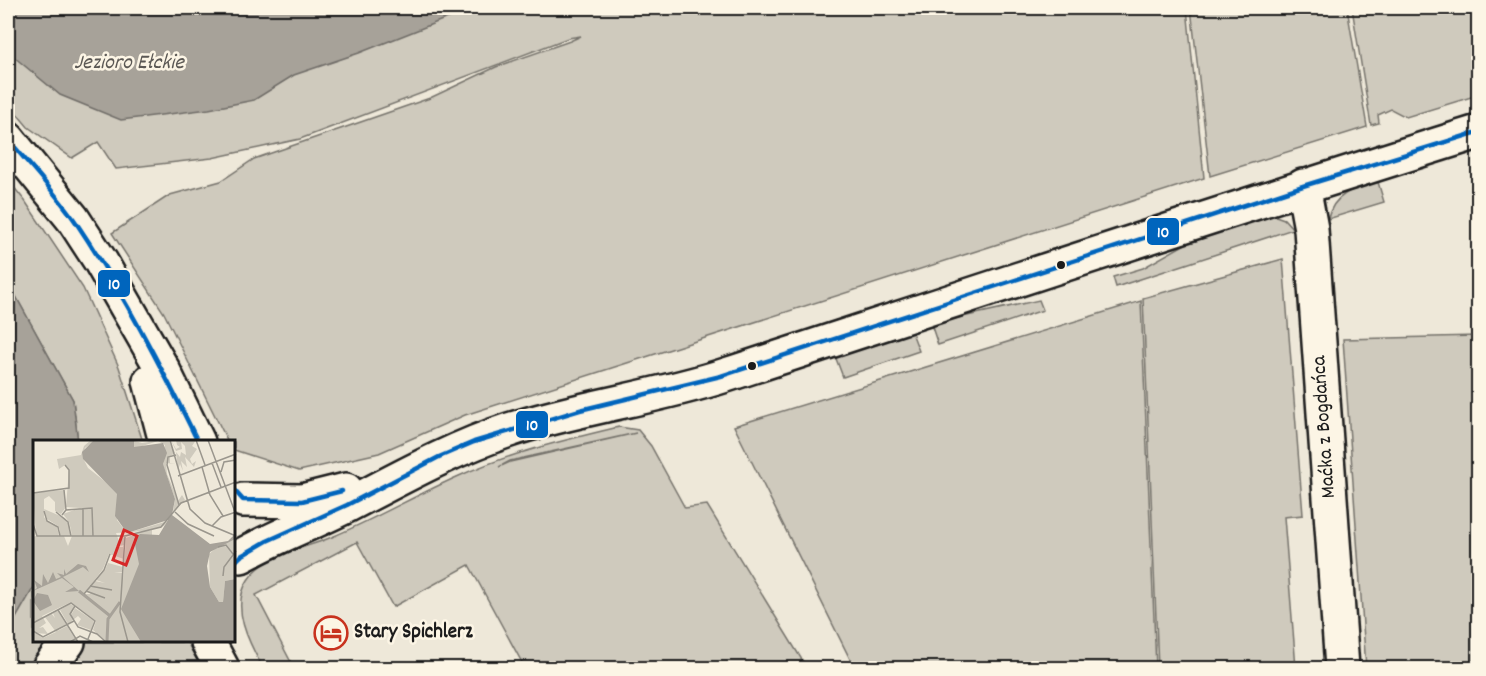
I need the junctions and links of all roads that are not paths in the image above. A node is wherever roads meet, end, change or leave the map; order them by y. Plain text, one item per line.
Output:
1 (1479, 132) edge
2 (8, 139) edge
3 (1303, 186) junction
4 (120, 297) junction
5 (166, 440) edge
6 (197, 440) edge
7 (400, 476) junction
8 (239, 495) edge
9 (238, 559) edge
10 (67, 643) edge
11 (209, 643) edge
12 (234, 643) edge
13 (49, 669) edge
14 (222, 669) edge
15 (245, 669) edge
16 (1342, 669) edge

1 - 3 street
2 - 4 street
3 - 7 street
3 - 16 street, Maćka z Bogdańca
4 - 5 street
4 - 6 street
7 - 8 street
7 - 9 street
8 - 9 street
10 - 13 street
11 - 14 street
12 - 15 street

